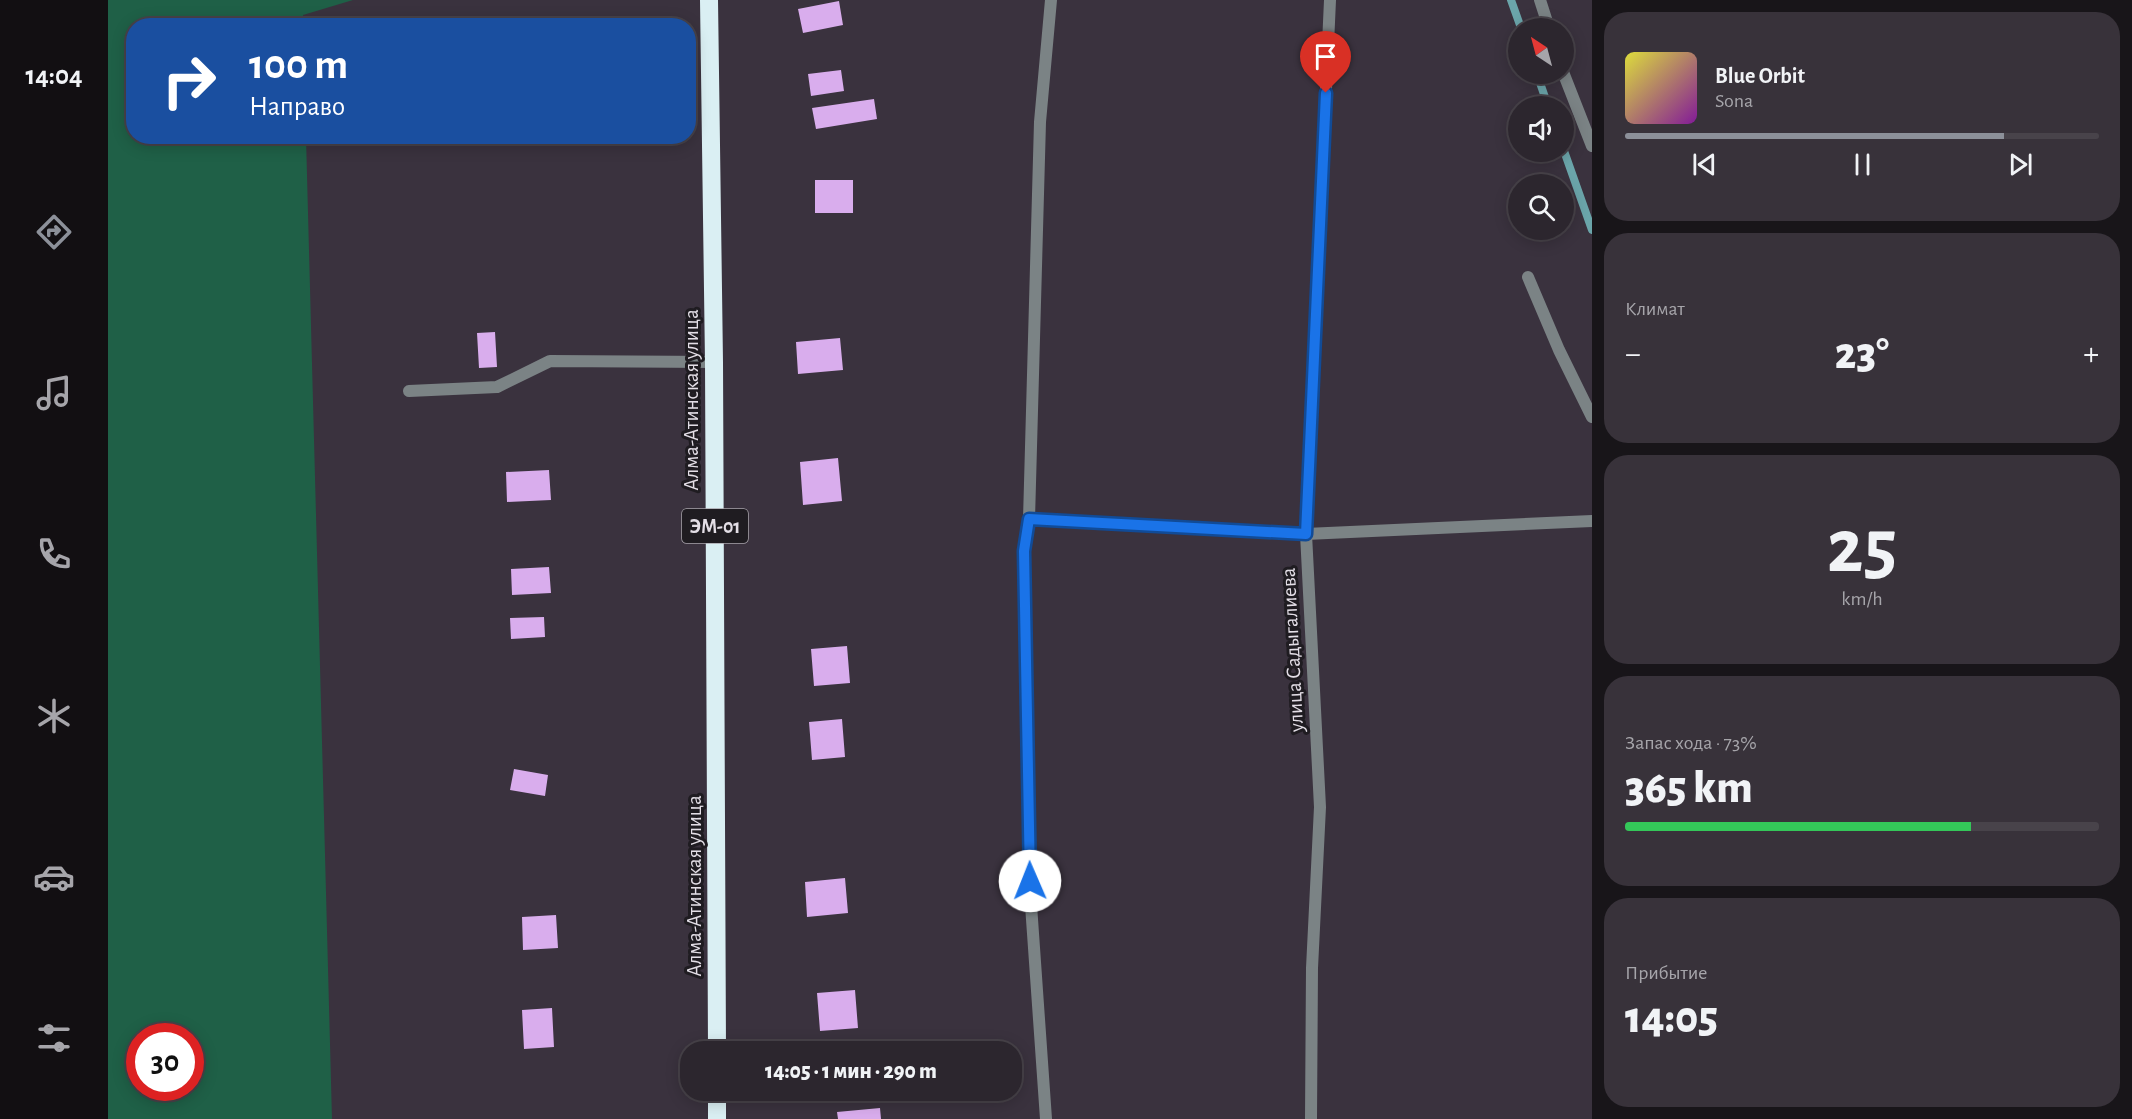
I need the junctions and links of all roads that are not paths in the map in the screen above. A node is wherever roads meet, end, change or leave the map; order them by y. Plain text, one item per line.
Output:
1 (709, 0) edge
2 (1051, 0) edge
3 (1330, 0) edge
4 (1540, 0) edge
5 (1546, 18) edge
6 (1568, 84) edge
7 (1592, 146) edge
8 (1528, 278) dead end
9 (714, 362) junction
10 (410, 391) dead end
11 (1592, 417) edge
12 (1029, 519) junction
13 (1592, 521) edge
14 (1306, 534) junction
15 (717, 1041) edge
16 (717, 1101) edge
17 (717, 1119) edge
18 (1046, 1119) edge
19 (1311, 1119) edge

1 - 9 highway, Алма-Атинская улица / ЭМ-01
2 - 12 street
3 - 14 street, улица Садыгалиева
4 - 5 street
6 - 7 street
8 - 11 street
9 - 10 street
9 - 15 highway, Алма-Атинская улица / ЭМ-01
12 - 14 street
12 - 18 street
13 - 14 street
14 - 19 street, улица Садыгалиева
16 - 17 highway

